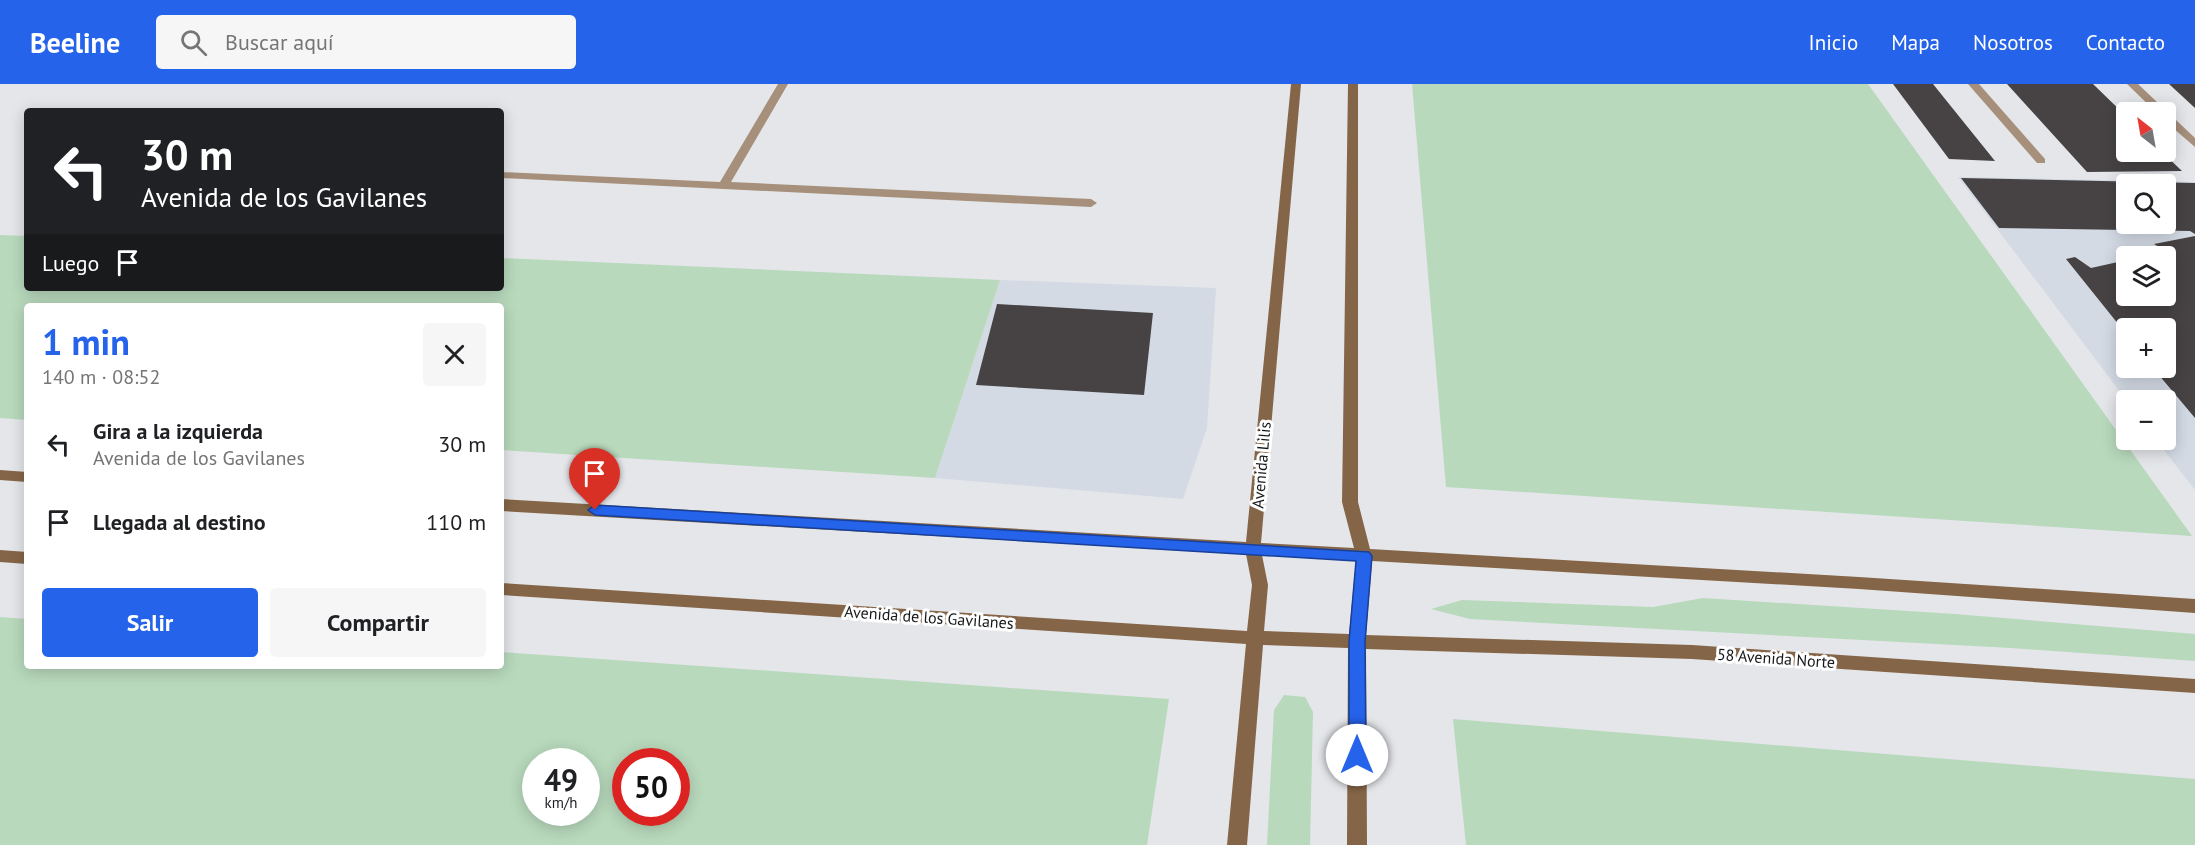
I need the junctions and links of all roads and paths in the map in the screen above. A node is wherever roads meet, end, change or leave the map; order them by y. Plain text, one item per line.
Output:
1 (783, 84) edge
2 (1296, 84) edge
3 (1353, 84) edge
4 (1973, 84) edge
5 (2132, 84) edge
6 (2151, 102) edge
7 (2176, 126) edge
8 (2195, 144) edge
9 (2041, 161) dead end
10 (504, 175) edge
11 (723, 187) junction
12 (1091, 203) dead end
13 (0, 475) edge
14 (24, 477) edge
15 (504, 505) edge
16 (1253, 548) junction
17 (0, 556) edge
18 (1364, 556) junction
19 (24, 558) edge
20 (504, 589) edge
21 (2195, 606) edge
22 (1254, 638) junction
23 (1357, 642) junction
24 (2195, 686) edge
25 (1237, 845) edge
26 (1357, 845) edge

1 - 11 street
2 - 16 main road, Avenida Lilis
3 - 18 main road
4 - 9 street
5 - 6 street
7 - 8 street
10 - 11 street
11 - 12 street
13 - 14 main road
15 - 16 main road
16 - 18 main road
16 - 22 main road, Avenida Lilis
17 - 19 main road
18 - 21 main road
18 - 23 main road
20 - 22 main road, Avenida de los Gavilanes
22 - 23 main road, Avenida de los Gavilanes
22 - 25 main road, Avenida Lilis
23 - 24 main road, 58 Avenida Norte
23 - 26 main road

